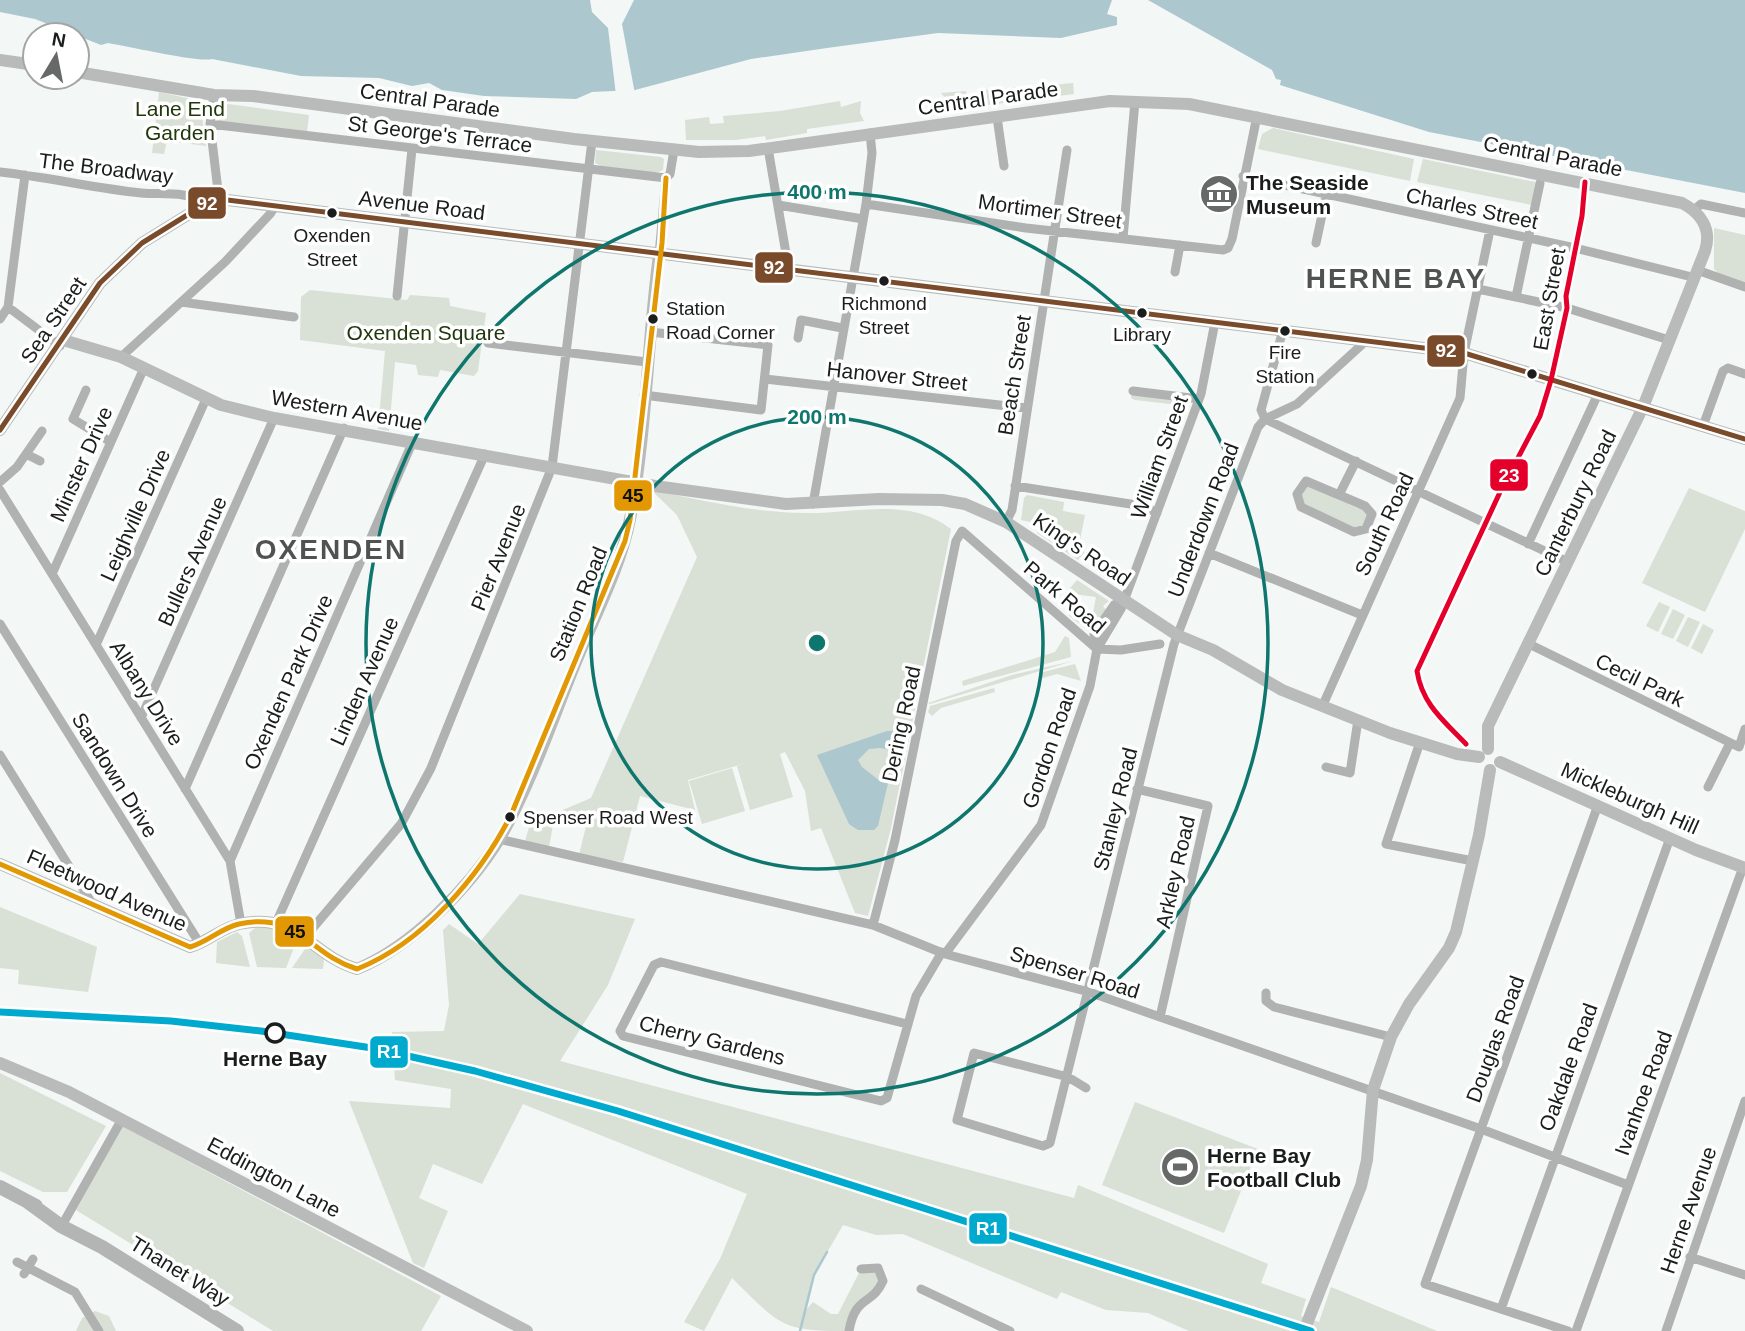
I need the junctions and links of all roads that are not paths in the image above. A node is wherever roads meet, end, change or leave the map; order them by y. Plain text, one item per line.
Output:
1 (0, 60) edge
2 (21, 63) edge
3 (91, 74) edge
4 (214, 94) junction
5 (1135, 101) junction
6 (1258, 116) junction
7 (997, 117) junction
8 (210, 124) junction
9 (870, 133) junction
10 (592, 141) junction
11 (768, 148) junction
12 (412, 149) junction
13 (674, 150) junction
14 (1067, 150) dead end
15 (1004, 166) dead end
16 (589, 170) junction
17 (0, 172) edge
18 (25, 175) junction
19 (1243, 176) junction
20 (666, 178) junction
21 (1585, 182) junction
22 (1540, 183) dead end
23 (1326, 196) junction
24 (219, 199) junction
25 (205, 204) junction
26 (866, 204) junction
27 (778, 205) junction
28 (275, 206) junction
29 (1694, 210) junction
30 (1745, 213) edge
31 (863, 219) junction
32 (404, 222) junction
33 (1490, 230) junction
34 (1055, 231) junction
35 (1123, 238) junction
36 (1530, 238) junction
37 (1316, 243) dead end
38 (579, 244) junction
39 (1180, 245) junction
40 (1575, 248) junction
41 (659, 255) junction
42 (789, 271) junction
43 (1175, 272) dead end
44 (1695, 274) junction
45 (852, 279) junction
46 (1745, 287) edge
47 (1478, 289) junction
48 (397, 296) dead end
49 (1516, 297) junction
50 (1044, 301) junction
51 (181, 302) junction
52 (8, 307) junction
53 (1567, 308) junction
54 (294, 317) dead end
55 (0, 319) edge
56 (1215, 322) junction
57 (842, 328) junction
58 (1283, 330) junction
59 (650, 332) junction
60 (798, 338) dead end
61 (1669, 340) junction
62 (1367, 341) junction
63 (62, 343) junction
64 (488, 343) dead end
65 (567, 352) junction
66 (1464, 353) junction
67 (121, 357) junction
68 (647, 362) junction
69 (144, 368) junction
70 (1745, 374) edge
71 (765, 379) junction
72 (1551, 380) junction
73 (832, 387) junction
74 (86, 390) dead end
75 (1133, 391) dead end
76 (1598, 394) junction
77 (644, 395) junction
78 (206, 399) junction
79 (1199, 399) junction
80 (1643, 407) junction
81 (1026, 408) junction
82 (274, 418) junction
83 (1265, 419) junction
84 (1703, 426) junction
85 (344, 428) junction
86 (0, 430) edge
87 (41, 430) dead end
88 (1745, 439) edge
89 (110, 441) junction
90 (413, 441) junction
91 (26, 454) junction
92 (485, 454) junction
93 (40, 461) dead end
94 (1356, 461) junction
95 (552, 467) junction
96 (0, 482) edge
97 (636, 482) junction
98 (1015, 486) junction
99 (0, 490) edge
100 (1419, 492) junction
101 (1340, 494) junction
102 (813, 504) junction
103 (1157, 513) junction
104 (1006, 522) junction
105 (1488, 524) junction
106 (962, 531) joint
107 (1528, 544) junction
108 (1209, 553) junction
109 (1568, 562) junction
110 (52, 574) junction
111 (1123, 600) junction
112 (1362, 615) junction
113 (0, 624) edge
114 (1177, 635) junction
115 (1527, 643) junction
116 (1160, 644) dead end
117 (96, 645) junction
118 (1097, 649) junction
119 (1322, 707) junction
120 (141, 718) junction
121 (1358, 720) junction
122 (1745, 729) edge
123 (1420, 742) junction
124 (1466, 744) dead end
125 (1735, 745) junction
126 (1483, 753) junction
127 (0, 755) edge
128 (1495, 766) junction
129 (1326, 767) dead end
130 (1708, 788) dead end
131 (186, 789) junction
132 (1137, 789) junction
133 (1598, 805) junction
134 (1670, 838) junction
135 (499, 839) junction
136 (230, 861) junction
137 (1473, 861) junction
138 (0, 864) edge
139 (1744, 867) edge
140 (94, 906) junction
141 (276, 923) junction
142 (241, 924) junction
143 (873, 925) junction
144 (306, 936) junction
145 (200, 944) junction
146 (944, 953) junction
147 (1089, 992) junction
148 (1266, 993) dead end
149 (1321, 1010) dead end
150 (1160, 1017) junction
151 (1319, 1020) junction
152 (907, 1024) junction
153 (1391, 1037) junction
154 (0, 1063) edge
155 (1068, 1077) junction
156 (1086, 1088) dead end
157 (1373, 1090) junction
158 (1745, 1101) edge
159 (122, 1119) junction
160 (1481, 1129) junction
161 (1554, 1158) junction
162 (1628, 1185) junction
163 (0, 1187) edge
164 (28, 1202) junction
165 (65, 1220) junction
166 (102, 1247) junction
167 (1690, 1257) junction
168 (17, 1262) dead end
169 (861, 1269) dead end
170 (1745, 1275) edge
171 (920, 1289) dead end
172 (1501, 1309) junction
173 (99, 1331) edge
174 (237, 1331) edge
175 (527, 1331) edge
176 (849, 1331) edge
177 (1010, 1331) edge
178 (1304, 1331) edge
179 (1568, 1331) edge
180 (1576, 1331) edge
181 (1665, 1331) edge

1 - 2 street
3 - 4 street, Central Parade
4 - 8 street
4 - 10 street, Central Parade
5 - 6 street, Central Parade
5 - 7 street, Central Parade
5 - 35 street
6 - 19 street
6 - 21 street, Central Parade
7 - 9 street, Central Parade
7 - 15 street
8 - 12 street, St George's Terrace
8 - 24 street
9 - 11 street, Central Parade
9 - 26 street
10 - 13 street, Central Parade
10 - 16 street, Pier Avenue
11 - 13 street, Central Parade
11 - 27 street
12 - 16 street, St George's Terrace
12 - 32 street
13 - 20 street, Station Road
14 - 34 street, Beach Street
16 - 20 street, St George's Terrace
16 - 38 street, Pier Avenue
17 - 18 street, The Broadway
18 - 25 street, The Broadway
18 - 52 street
19 - 23 street, Charles Street
19 - 39 street, Mortimer Street
20 - 41 street, Station Road
21 - 29 street, Central Parade
21 - 40 street, East Street
22 - 36 street
23 - 33 street, Charles Street
23 - 37 street
24 - 25 street, Sea Street
24 - 28 street, Avenue Road
25 - 63 street, Sea Street
26 - 31 street
26 - 34 street, Mortimer Street
27 - 31 street
27 - 42 street
28 - 32 street, Avenue Road
28 - 51 street
29 - 30 street
29 - 44 street
31 - 45 street
32 - 38 street, Avenue Road
32 - 48 street
33 - 36 street, Charles Street
33 - 47 street, South Road
34 - 35 street, Mortimer Street
34 - 50 street, Beach Street
35 - 39 street, Mortimer Street
36 - 40 street, Charles Street
36 - 49 street
38 - 41 street, Avenue Road
38 - 65 street, Pier Avenue
39 - 43 street
40 - 44 street, Charles Street
40 - 53 street, East Street
41 - 42 street, Avenue Road
41 - 59 street, Station Road
42 - 45 street, Avenue Road
44 - 46 street, Charles Street
44 - 61 street, Canterbury Road
45 - 50 street, Avenue Road
45 - 57 street
47 - 49 street
47 - 66 street, South Road
49 - 53 street
50 - 56 street, Avenue Road
50 - 81 street, Beach Street
51 - 54 street
51 - 67 street
52 - 55 street
52 - 63 street
53 - 61 street
53 - 72 street, East Street
56 - 58 street, Avenue Road
56 - 79 street, William Street
57 - 60 street
57 - 73 street
58 - 62 street, Avenue Road
58 - 83 street
59 - 68 street, Station Road
59 - 71 street
61 - 80 street, Canterbury Road
62 - 66 street, Avenue Road
62 - 83 street
63 - 67 street, Western Avenue
63 - 86 street, Sea Street
64 - 65 street
65 - 68 street
65 - 95 street, Pier Avenue
66 - 72 street, Avenue Road
66 - 100 street, South Road
67 - 69 street, Western Avenue
68 - 77 street, Station Road
69 - 78 street, Western Avenue
69 - 89 street, Minster Drive
70 - 84 street
71 - 73 street, Hanover Street
71 - 77 street
72 - 76 street, Avenue Road
72 - 105 street, East Street
73 - 81 street, Hanover Street
73 - 102 street
74 - 89 street
75 - 79 street
76 - 80 street, Avenue Road
76 - 107 street
77 - 97 street, Station Road
78 - 82 street, Western Avenue
78 - 117 street, Leighville Drive
79 - 103 street, William Street
80 - 84 street, Avenue Road
80 - 109 street, Canterbury Road
81 - 98 street, Beach Street
82 - 85 street, Western Avenue
82 - 120 street, Bullers Avenue
83 - 94 street
83 - 108 street, Underdown Road
84 - 88 street, Avenue Road
85 - 90 street, Western Avenue
85 - 131 street
87 - 91 street
89 - 110 street, Minster Drive
90 - 92 street, Western Avenue
90 - 136 street, Oxenden Park Drive
91 - 93 street
91 - 96 street
92 - 95 street, Western Avenue
92 - 141 street, Linden Avenue
94 - 100 street
94 - 101 street
95 - 97 street, Western Avenue
95 - 144 street, Pier Avenue
97 - 102 street, King's Road
97 - 135 street, Station Road
98 - 103 street
98 - 104 street, Beach Street
99 - 110 street, Albany Drive
100 - 105 street
100 - 112 street, South Road
101 - 101 street
102 - 104 street, King's Road
103 - 111 street, William Street
104 - 111 street, King's Road
105 - 107 street
105 - 124 street, East Street
106 - 118 street, Park Road
106 - 143 street, Dering Road
107 - 109 street
108 - 112 street
108 - 114 street, Underdown Road
109 - 115 street, Canterbury Road
110 - 117 street, Albany Drive
111 - 114 street, King's Road
111 - 118 street, Gordon Road
112 - 119 street, South Road
113 - 145 street, Sandown Drive
114 - 119 street, King's Road
114 - 132 street, Stanley Road
115 - 125 street, Cecil Park
115 - 126 street, Canterbury Road
116 - 118 street, Park Road
117 - 120 street, Albany Drive
118 - 146 street, Gordon Road
119 - 121 street, King's Road
120 - 131 street, Albany Drive
121 - 123 street, King's Road
121 - 129 street
122 - 125 street
123 - 126 street, King's Road
123 - 137 street
125 - 130 street
126 - 128 street
126 - 128 street
127 - 140 street
128 - 133 street, Mickleburgh Hill
128 - 137 street
131 - 136 street, Albany Drive
132 - 147 street, Stanley Road
132 - 150 street, Arkley Road
133 - 134 street, Mickleburgh Hill
133 - 160 street, Douglas Road
134 - 139 street, Mickleburgh Hill
134 - 161 street, Oakdale Road
135 - 143 street, Spenser Road
135 - 144 street, Station Road
136 - 142 street, Albany Drive
137 - 153 street
138 - 140 street, Fleetwood Avenue
139 - 162 street, Ivanhoe Road
140 - 145 street, Fleetwood Avenue
141 - 142 street
141 - 144 street
142 - 145 street
143 - 146 street, Spenser Road
146 - 147 street, Spenser Road
146 - 152 street, Cherry Gardens
147 - 150 street, Spenser Road
147 - 155 street, Stanley Road
148 - 151 street
149 - 151 street
150 - 157 street, Spenser Road
151 - 153 street
152 - 152 street, Cherry Gardens
153 - 157 street
154 - 159 street, Eddington Lane
155 - 155 street
155 - 156 street
157 - 160 street, Spenser Road
157 - 178 street
158 - 167 street, Herne Avenue
159 - 165 street
159 - 175 street, Eddington Lane
160 - 161 street, Spenser Road
160 - 172 street, Douglas Road
161 - 162 street, Spenser Road
161 - 172 street, Oakdale Road
162 - 180 street, Ivanhoe Road
163 - 164 main road, Thanet Way
164 - 165 main road, Thanet Way
164 - 166 main road, Thanet Way
165 - 166 main road, Thanet Way
166 - 174 main road, Thanet Way
167 - 170 street
167 - 181 street, Herne Avenue
168 - 173 street
169 - 176 street
171 - 177 street
172 - 179 street

